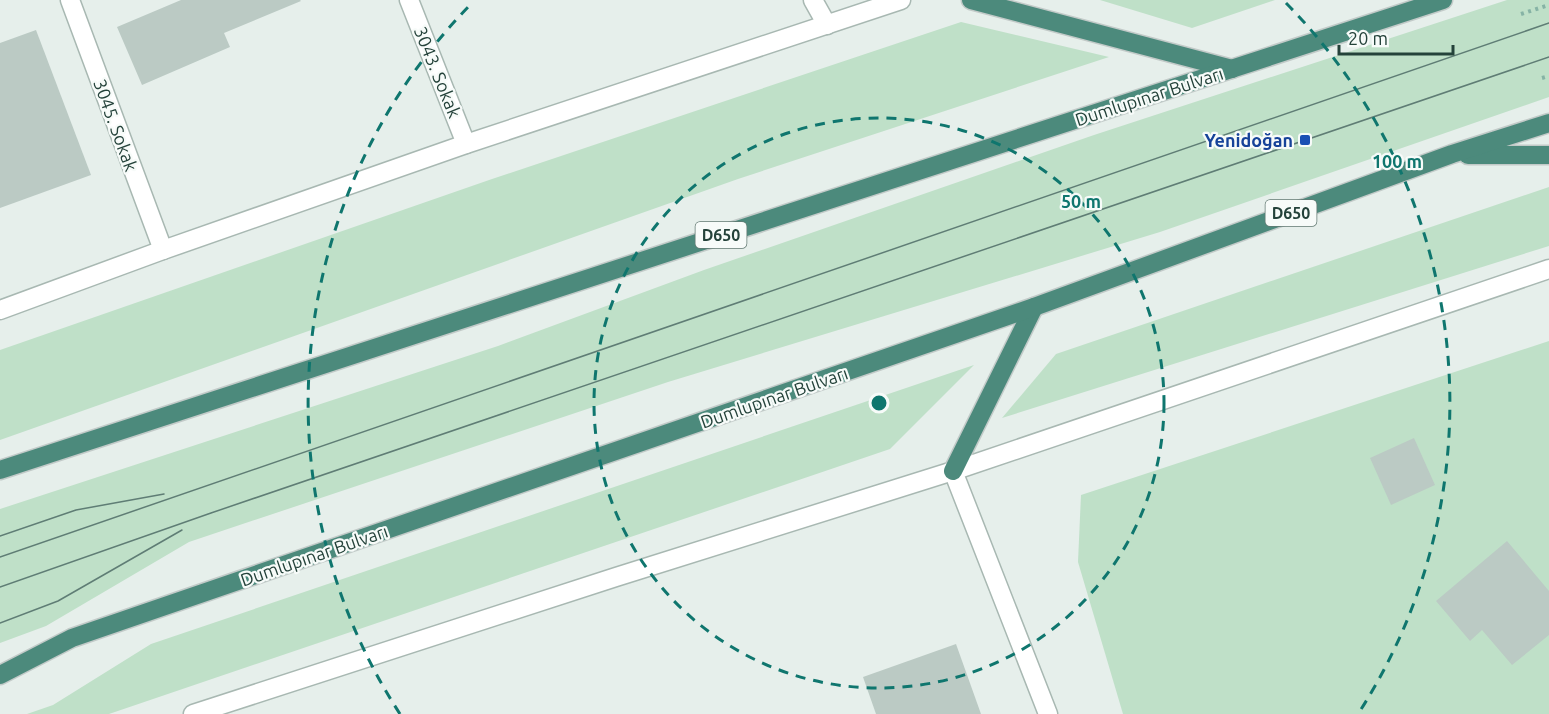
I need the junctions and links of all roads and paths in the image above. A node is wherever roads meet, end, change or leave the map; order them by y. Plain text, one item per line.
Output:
1 (70, 0) edge
2 (409, 0) edge
3 (813, 0) edge
4 (901, 0) edge
5 (971, 0) edge
6 (1443, 0) edge
7 (1549, 4) edge
8 (1521, 14) dead end
9 (827, 25) junction
10 (1232, 69) junction
11 (1549, 76) edge
12 (1542, 78) dead end
13 (1549, 123) edge
14 (466, 144) junction
15 (1452, 154) junction
16 (1549, 155) edge
17 (163, 250) junction
18 (1549, 269) edge
19 (1034, 307) junction
20 (0, 310) edge
21 (0, 470) edge
22 (953, 471) junction
23 (0, 675) edge
24 (192, 714) edge
25 (1048, 714) edge

1 - 17 street, 3045. Sokak
2 - 14 street, 3043. Sokak
3 - 9 street
4 - 9 street
5 - 10 highway
6 - 10 highway, Dumlupınar Bulvarı / D650
7 - 8 path
9 - 14 street
10 - 21 highway, Dumlupınar Bulvarı / D650
11 - 12 path
13 - 15 highway, Dumlupınar Bulvarı / D650
14 - 17 street
15 - 16 highway
15 - 19 highway, Dumlupınar Bulvarı / D650
17 - 20 street
18 - 22 street
19 - 22 highway
19 - 23 highway, Dumlupınar Bulvarı / D650
22 - 24 street
22 - 25 street

